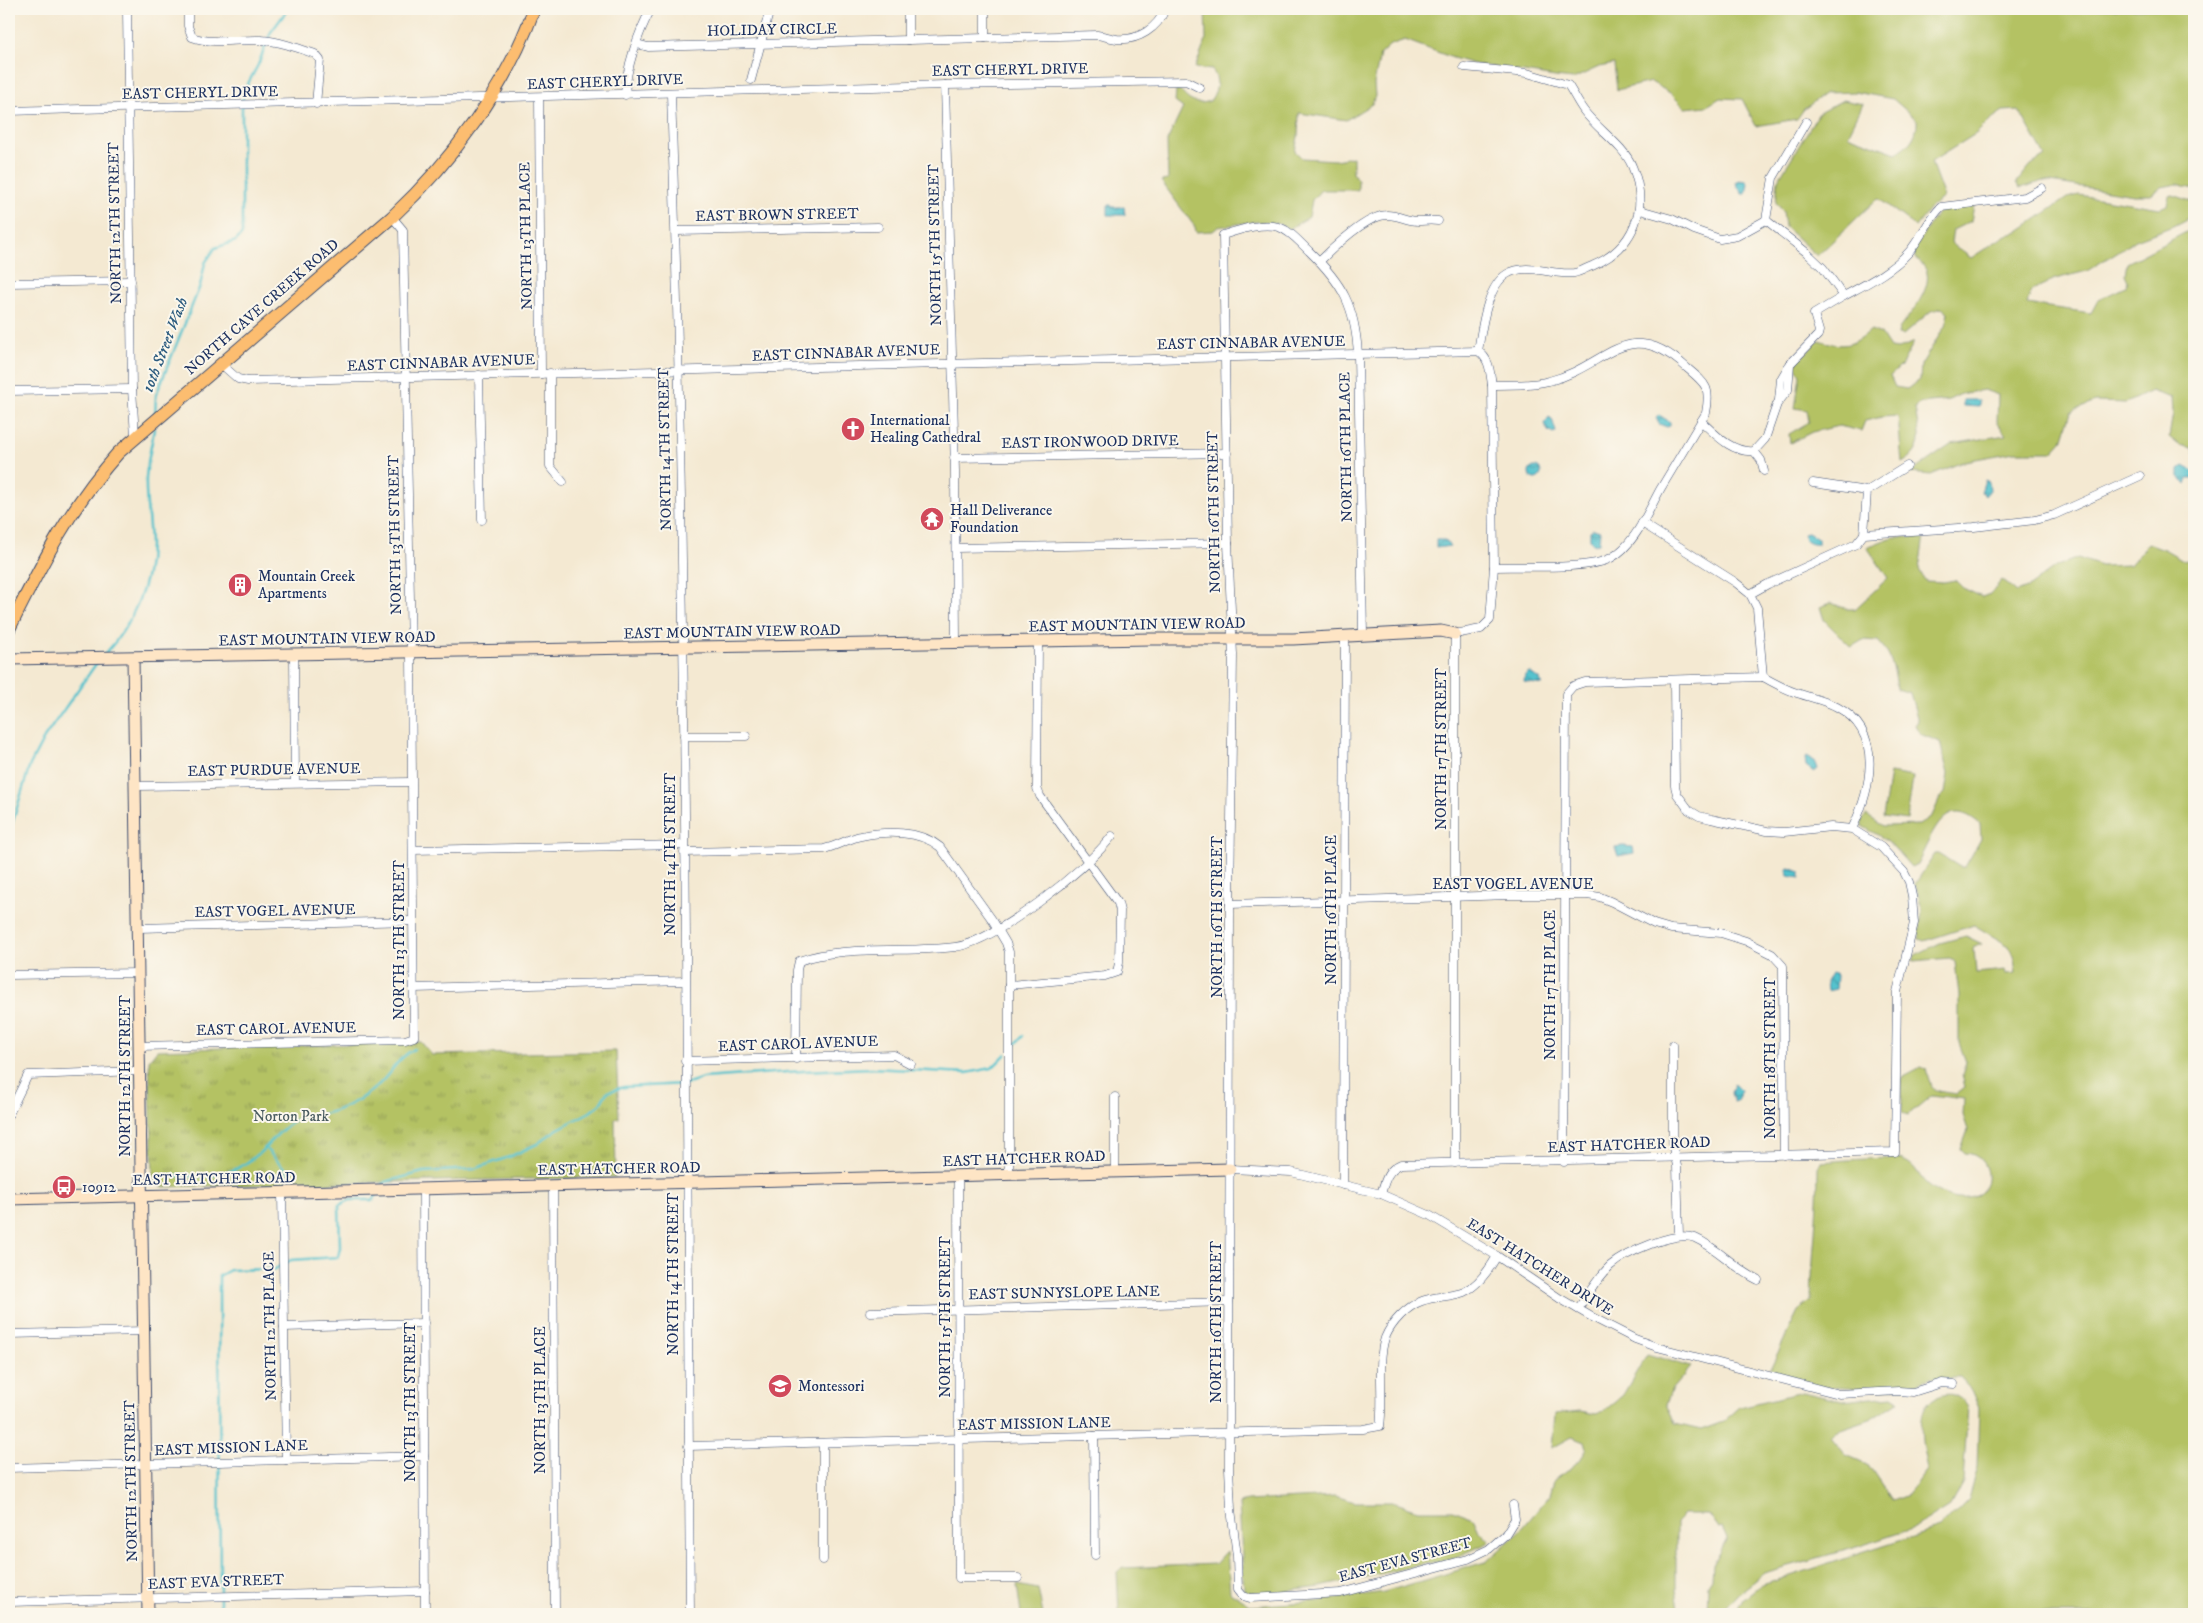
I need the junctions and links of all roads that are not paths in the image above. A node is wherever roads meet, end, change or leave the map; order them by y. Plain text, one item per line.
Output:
1 (127, 9) edge
2 (188, 9) edge
3 (534, 9) edge
4 (651, 9) edge
5 (770, 9) edge
6 (908, 9) edge
7 (985, 9) edge
8 (1165, 9) edge
9 (984, 38) junction
10 (908, 40) junction
11 (760, 43) junction
12 (637, 44) junction
13 (1464, 67) dead end
14 (750, 80) dead end
15 (945, 85) junction
16 (1200, 88) dead end
17 (671, 94) junction
18 (624, 95) junction
19 (539, 97) junction
20 (489, 99) junction
21 (316, 104) junction
22 (128, 108) junction
23 (9, 111) edge
24 (1806, 122) dead end
25 (2042, 188) dead end
26 (1640, 210) junction
27 (392, 217) junction
28 (1766, 220) junction
29 (1438, 221) dead end
30 (878, 228) dead end
31 (676, 231) junction
32 (1223, 235) joint
33 (1320, 262) junction
34 (131, 280) junction
35 (9, 283) edge
36 (1844, 296) junction
37 (1478, 351) junction
38 (1358, 354) junction
39 (1225, 358) junction
40 (220, 364) junction
41 (952, 364) junction
42 (678, 371) junction
43 (550, 373) junction
44 (541, 374) junction
45 (479, 375) junction
46 (405, 377) junction
47 (1492, 385) junction
48 (132, 388) junction
49 (9, 391) edge
50 (1701, 421) junction
51 (139, 433) junction
52 (1754, 451) junction
53 (1227, 453) junction
54 (954, 458) junction
55 (1907, 466) dead end
56 (1764, 471) dead end
57 (2140, 476) dead end
58 (562, 482) dead end
59 (1813, 483) dead end
60 (1867, 491) junction
61 (482, 520) dead end
62 (1642, 523) junction
63 (1864, 534) junction
64 (1228, 543) junction
65 (956, 548) junction
66 (1494, 566) junction
67 (1750, 594) junction
68 (9, 628) edge
69 (1363, 634) junction
70 (1455, 634) junction
71 (1345, 636) junction
72 (1232, 638) junction
73 (1038, 642) junction
74 (956, 643) junction
75 (682, 648) junction
76 (411, 653) junction
77 (294, 655) junction
78 (133, 658) junction
79 (9, 659) edge
80 (1763, 676) junction
81 (1674, 680) junction
82 (684, 736) junction
83 (746, 736) dead end
84 (411, 782) junction
85 (295, 783) junction
86 (136, 786) junction
87 (1852, 829) junction
88 (1112, 836) dead end
89 (684, 848) junction
90 (413, 850) junction
91 (1088, 861) junction
92 (1564, 895) junction
93 (1455, 897) junction
94 (1345, 901) junction
95 (1230, 904) junction
96 (412, 921) junction
97 (139, 928) junction
98 (998, 930) junction
99 (1782, 962) joint
100 (139, 973) junction
101 (9, 975) edge
102 (685, 981) junction
103 (1009, 985) junction
104 (414, 988) junction
105 (414, 1037) joint
106 (1673, 1045) dead end
107 (139, 1046) junction
108 (796, 1059) junction
109 (685, 1061) junction
110 (911, 1064) dead end
111 (139, 1071) junction
112 (1115, 1097) dead end
113 (9, 1114) edge
114 (1784, 1154) junction
115 (1675, 1158) junction
116 (1564, 1162) junction
117 (1455, 1163) junction
118 (1230, 1169) junction
119 (1115, 1172) junction
120 (1008, 1175) junction
121 (958, 1176) junction
122 (686, 1183) junction
123 (1343, 1185) junction
124 (553, 1186) junction
125 (423, 1189) junction
126 (282, 1192) junction
127 (1381, 1194) junction
128 (141, 1196) junction
129 (9, 1199) edge
130 (1679, 1236) junction
131 (1497, 1256) junction
132 (1758, 1280) dead end
133 (1229, 1302) junction
134 (958, 1309) junction
135 (1578, 1309) junction
136 (870, 1312) dead end
137 (424, 1323) junction
138 (284, 1328) junction
139 (144, 1331) junction
140 (9, 1334) edge
141 (1954, 1384) dead end
142 (1229, 1432) junction
143 (1094, 1436) junction
144 (958, 1440) junction
145 (823, 1443) junction
146 (688, 1446) junction
147 (424, 1456) junction
148 (286, 1460) junction
149 (146, 1464) junction
150 (9, 1468) edge
151 (1513, 1505) dead end
152 (1095, 1556) dead end
153 (823, 1560) dead end
154 (1018, 1578) dead end
155 (425, 1590) junction
156 (1243, 1596) joint
157 (148, 1598) junction
158 (9, 1602) edge
159 (148, 1614) edge
160 (425, 1614) edge
161 (555, 1614) edge
162 (690, 1614) edge

1 - 22 street, NORTH 12TH STREET
2 - 21 street
3 - 20 main road, NORTH CAVE CREEK ROAD
4 - 12 street
5 - 11 street
6 - 10 street
7 - 9 street
8 - 9 street, HOLIDAY CIRCLE
9 - 10 street, HOLIDAY CIRCLE
10 - 11 street, HOLIDAY CIRCLE
11 - 12 street, HOLIDAY CIRCLE
11 - 14 street
12 - 18 street
13 - 26 street
15 - 16 street, EAST CHERYL DRIVE
15 - 17 street, EAST CHERYL DRIVE
15 - 41 street, NORTH 15TH STREET
17 - 18 street, EAST CHERYL DRIVE
17 - 31 street, NORTH 14TH STREET
18 - 19 street, EAST CHERYL DRIVE
19 - 20 street, EAST CHERYL DRIVE
19 - 44 street, NORTH 13TH PLACE
20 - 21 street, EAST CHERYL DRIVE
20 - 27 main road, NORTH CAVE CREEK ROAD
21 - 22 street, EAST CHERYL DRIVE
22 - 23 street, EAST CHERYL DRIVE
22 - 34 street, NORTH 12TH STREET
24 - 28 street
25 - 36 street
26 - 28 street
26 - 37 street
27 - 40 main road, NORTH CAVE CREEK ROAD
27 - 46 street, NORTH 13TH STREET
28 - 36 street
29 - 33 street
30 - 31 street, EAST BROWN STREET
31 - 42 street, NORTH 14TH STREET
32 - 33 street, NORTH 16TH PLACE
32 - 39 street, NORTH 16TH STREET
33 - 38 street, NORTH 16TH PLACE
34 - 35 street
34 - 48 street, NORTH 12TH STREET
36 - 52 street
37 - 38 street, EAST CINNABAR AVENUE
37 - 47 street
38 - 39 street, EAST CINNABAR AVENUE
38 - 69 street, NORTH 16TH PLACE
39 - 41 street, EAST CINNABAR AVENUE
39 - 53 street, NORTH 16TH STREET
40 - 46 street, EAST CINNABAR AVENUE
40 - 51 main road, NORTH CAVE CREEK ROAD
41 - 42 street, EAST CINNABAR AVENUE
41 - 54 street, NORTH 15TH STREET
42 - 43 street, EAST CINNABAR AVENUE
42 - 75 street, NORTH 14TH STREET
43 - 44 street, EAST CINNABAR AVENUE
43 - 58 street
44 - 45 street, EAST CINNABAR AVENUE
45 - 46 street, EAST CINNABAR AVENUE
45 - 61 street
46 - 76 street, NORTH 13TH STREET
47 - 50 street
47 - 66 street
48 - 49 street
48 - 51 street, NORTH 12TH STREET
50 - 52 street
50 - 62 street
51 - 68 main road, NORTH CAVE CREEK ROAD
52 - 56 street
53 - 54 street, EAST IRONWOOD DRIVE
53 - 64 street, NORTH 16TH STREET
54 - 65 street, NORTH 15TH STREET
55 - 60 street
57 - 63 street
59 - 60 street
60 - 63 street
62 - 66 street
62 - 67 street
63 - 67 street
64 - 65 street
64 - 72 street, NORTH 16TH STREET
65 - 74 street, NORTH 15TH STREET
66 - 70 street
67 - 80 street
69 - 70 street, EAST MOUNTAIN VIEW ROAD
69 - 71 street, EAST MOUNTAIN VIEW ROAD
70 - 93 street, NORTH 17TH STREET
71 - 72 street, EAST MOUNTAIN VIEW ROAD
71 - 94 street, NORTH 16TH PLACE
72 - 73 street, EAST MOUNTAIN VIEW ROAD
72 - 95 street, NORTH 16TH STREET
73 - 74 street, EAST MOUNTAIN VIEW ROAD
73 - 91 street
74 - 75 street, EAST MOUNTAIN VIEW ROAD
75 - 76 street, EAST MOUNTAIN VIEW ROAD
75 - 82 street, NORTH 14TH STREET
76 - 77 street, EAST MOUNTAIN VIEW ROAD
76 - 84 street, NORTH 13TH STREET
77 - 78 street, EAST MOUNTAIN VIEW ROAD
77 - 85 street
78 - 79 street, EAST MOUNTAIN VIEW ROAD
78 - 86 street, NORTH 12TH STREET
80 - 81 street
80 - 87 street
81 - 87 street
81 - 92 street, NORTH 17TH PLACE
82 - 83 street
82 - 89 street, NORTH 14TH STREET
84 - 85 street, EAST PURDUE AVENUE
84 - 90 street, NORTH 13TH STREET
85 - 86 street, EAST PURDUE AVENUE
86 - 97 street, NORTH 12TH STREET
87 - 114 street, EAST HATCHER ROAD
88 - 91 street
89 - 90 street
89 - 98 street
89 - 102 street, NORTH 14TH STREET
90 - 96 street, NORTH 13TH STREET
91 - 98 street
91 - 103 street
92 - 93 street, EAST VOGEL AVENUE
92 - 99 street, EAST VOGEL AVENUE
92 - 116 street, NORTH 17TH PLACE
93 - 94 street, EAST VOGEL AVENUE
93 - 117 street, NORTH 17TH STREET
94 - 95 street, EAST VOGEL AVENUE
94 - 123 street, NORTH 16TH PLACE
95 - 118 street, NORTH 16TH STREET
96 - 97 street, EAST VOGEL AVENUE
96 - 104 street, NORTH 13TH STREET
97 - 100 street, NORTH 12TH STREET
98 - 103 street
98 - 108 street
99 - 114 street, NORTH 18TH STREET
100 - 101 street
100 - 107 street, NORTH 12TH STREET
102 - 104 street
102 - 109 street, NORTH 14TH STREET
103 - 120 street
104 - 105 street, NORTH 13TH STREET
105 - 107 street, EAST CAROL AVENUE
106 - 115 street
107 - 111 street, NORTH 12TH STREET
108 - 109 street, EAST CAROL AVENUE
108 - 110 street, EAST CAROL AVENUE
109 - 122 street, NORTH 14TH STREET
111 - 113 street
111 - 128 street, NORTH 12TH STREET
112 - 119 street
114 - 115 street, EAST HATCHER ROAD
115 - 116 street, EAST HATCHER ROAD
115 - 130 street
116 - 117 street, EAST HATCHER ROAD
117 - 127 street, EAST HATCHER ROAD
118 - 119 street, EAST HATCHER ROAD
118 - 123 street, EAST HATCHER DRIVE
118 - 133 street, NORTH 16TH STREET
119 - 120 street, EAST HATCHER ROAD
120 - 121 street, EAST HATCHER ROAD
121 - 122 street, EAST HATCHER ROAD
121 - 134 street, NORTH 15TH STREET
122 - 124 street, EAST HATCHER ROAD
122 - 146 street, NORTH 14TH STREET
123 - 127 street, EAST HATCHER DRIVE
124 - 125 street, EAST HATCHER ROAD
124 - 161 street, NORTH 13TH PLACE
125 - 126 street, EAST HATCHER ROAD
125 - 137 street, NORTH 13TH STREET
126 - 128 street, EAST HATCHER ROAD
126 - 138 street, NORTH 12TH PLACE
127 - 131 street, EAST HATCHER DRIVE
128 - 129 street, EAST HATCHER ROAD
128 - 139 street, NORTH 12TH STREET
130 - 132 street
130 - 135 street
131 - 135 street, EAST HATCHER DRIVE
131 - 142 street, EAST MISSION LANE
133 - 134 street, EAST SUNNYSLOPE LANE
133 - 142 street, NORTH 16TH STREET
134 - 136 street, EAST SUNNYSLOPE LANE
134 - 144 street, NORTH 15TH STREET
135 - 141 street, EAST HATCHER DRIVE
137 - 138 street
137 - 147 street, NORTH 13TH STREET
138 - 148 street, NORTH 12TH PLACE
139 - 140 street
139 - 149 street, NORTH 12TH STREET
142 - 143 street, EAST MISSION LANE
142 - 156 street, NORTH 16TH STREET
143 - 144 street, EAST MISSION LANE
143 - 152 street
144 - 145 street, EAST MISSION LANE
144 - 154 street, NORTH 15TH STREET
145 - 146 street, EAST MISSION LANE
145 - 153 street
146 - 162 street, NORTH 14TH STREET
147 - 148 street, EAST MISSION LANE
147 - 155 street, NORTH 13TH STREET
148 - 149 street, EAST MISSION LANE
149 - 150 street, EAST MISSION LANE
149 - 157 street, NORTH 12TH STREET
151 - 156 street, EAST EVA STREET
155 - 157 street, EAST EVA STREET
155 - 160 street, NORTH 13TH STREET
157 - 158 street, EAST EVA STREET
157 - 159 street, NORTH 12TH STREET

